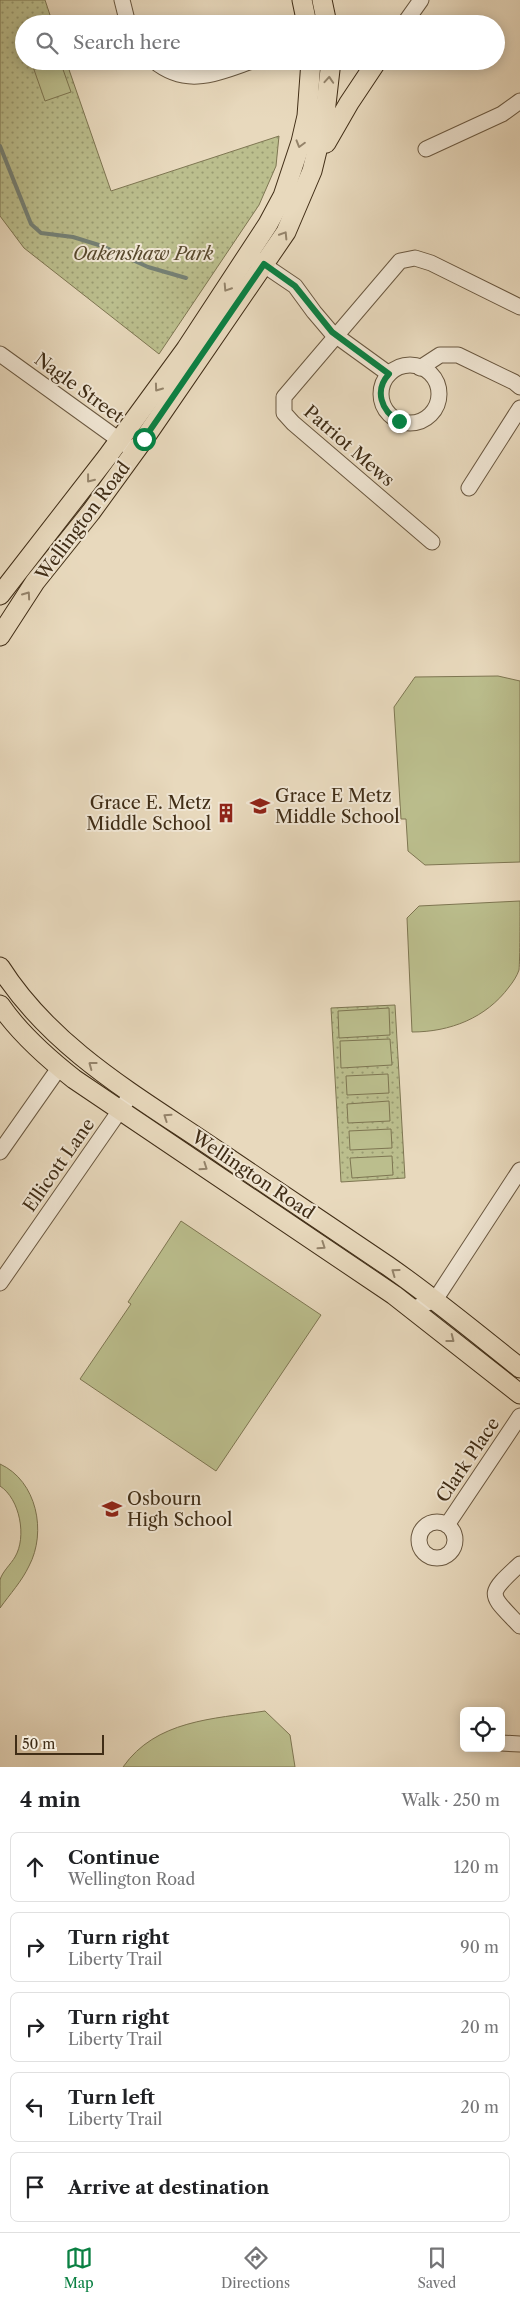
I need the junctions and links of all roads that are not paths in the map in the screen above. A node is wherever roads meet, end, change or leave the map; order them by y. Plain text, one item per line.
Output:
1 (122, 0) edge
2 (302, 0) edge
3 (322, 0) edge
4 (420, 0) edge
5 (126, 15) edge
6 (305, 15) edge
7 (325, 15) edge
8 (410, 15) edge
9 (167, 70) edge
10 (229, 70) edge
11 (310, 70) edge
12 (330, 70) edge
13 (372, 70) edge
14 (520, 101) edge
15 (426, 150) dead end
16 (314, 166) junction
17 (248, 254) junction
18 (264, 264) junction
19 (520, 307) edge
20 (336, 335) junction
21 (0, 354) edge
22 (420, 368) junction
23 (389, 374) junction
24 (520, 387) edge
25 (520, 408) edge
26 (120, 440) junction
27 (136, 451) junction
28 (469, 488) dead end
29 (432, 542) dead end
30 (0, 595) edge
31 (0, 636) edge
32 (0, 967) edge
33 (0, 1005) edge
34 (59, 1068) junction
35 (132, 1093) junction
36 (120, 1110) junction
37 (0, 1152) edge
38 (520, 1170) edge
39 (0, 1283) edge
40 (435, 1300) junction
41 (412, 1309) junction
42 (520, 1368) edge
43 (520, 1394) edge
44 (520, 1416) edge
45 (447, 1525) dead end
46 (520, 1564) edge
47 (520, 1626) edge
48 (505, 1743) edge
49 (520, 1744) edge

1 - 5 street
2 - 6 main road
3 - 7 main road
4 - 8 street
9 - 10 street
11 -> 17 main road, Wellington Road
16 -> 12 main road, Wellington Road
13 - 16 main road
14 - 15 street
18 -> 16 main road, Wellington Road
17 - 18 street
17 -> 26 main road, Wellington Road
18 - 20 street
18 - 27 main road, Wellington Road
19 - 20 street, Patriot Mews
20 - 23 street
20 - 29 street, Patriot Mews
21 - 26 street, Nagle Street
22 - 23 street
22 - 23 street
22 - 24 street
25 - 28 street
26 - 27 street, Nagle Street
26 -> 30 main road, Wellington Road
31 -> 27 main road, Wellington Road
35 -> 32 main road, Wellington Road
33 - 34 main road, Wellington Road
34 - 36 main road, Wellington Road
34 - 37 street
35 - 36 street, Ellicott Lane
40 -> 35 main road, Wellington Road
36 - 39 street, Ellicott Lane
36 -> 41 main road, Wellington Road
38 - 40 street
40 - 41 street
40 - 42 main road, Wellington Road
41 -> 43 main road, Wellington Road
44 - 45 street, Clark Place
46 - 47 street
48 - 49 street

